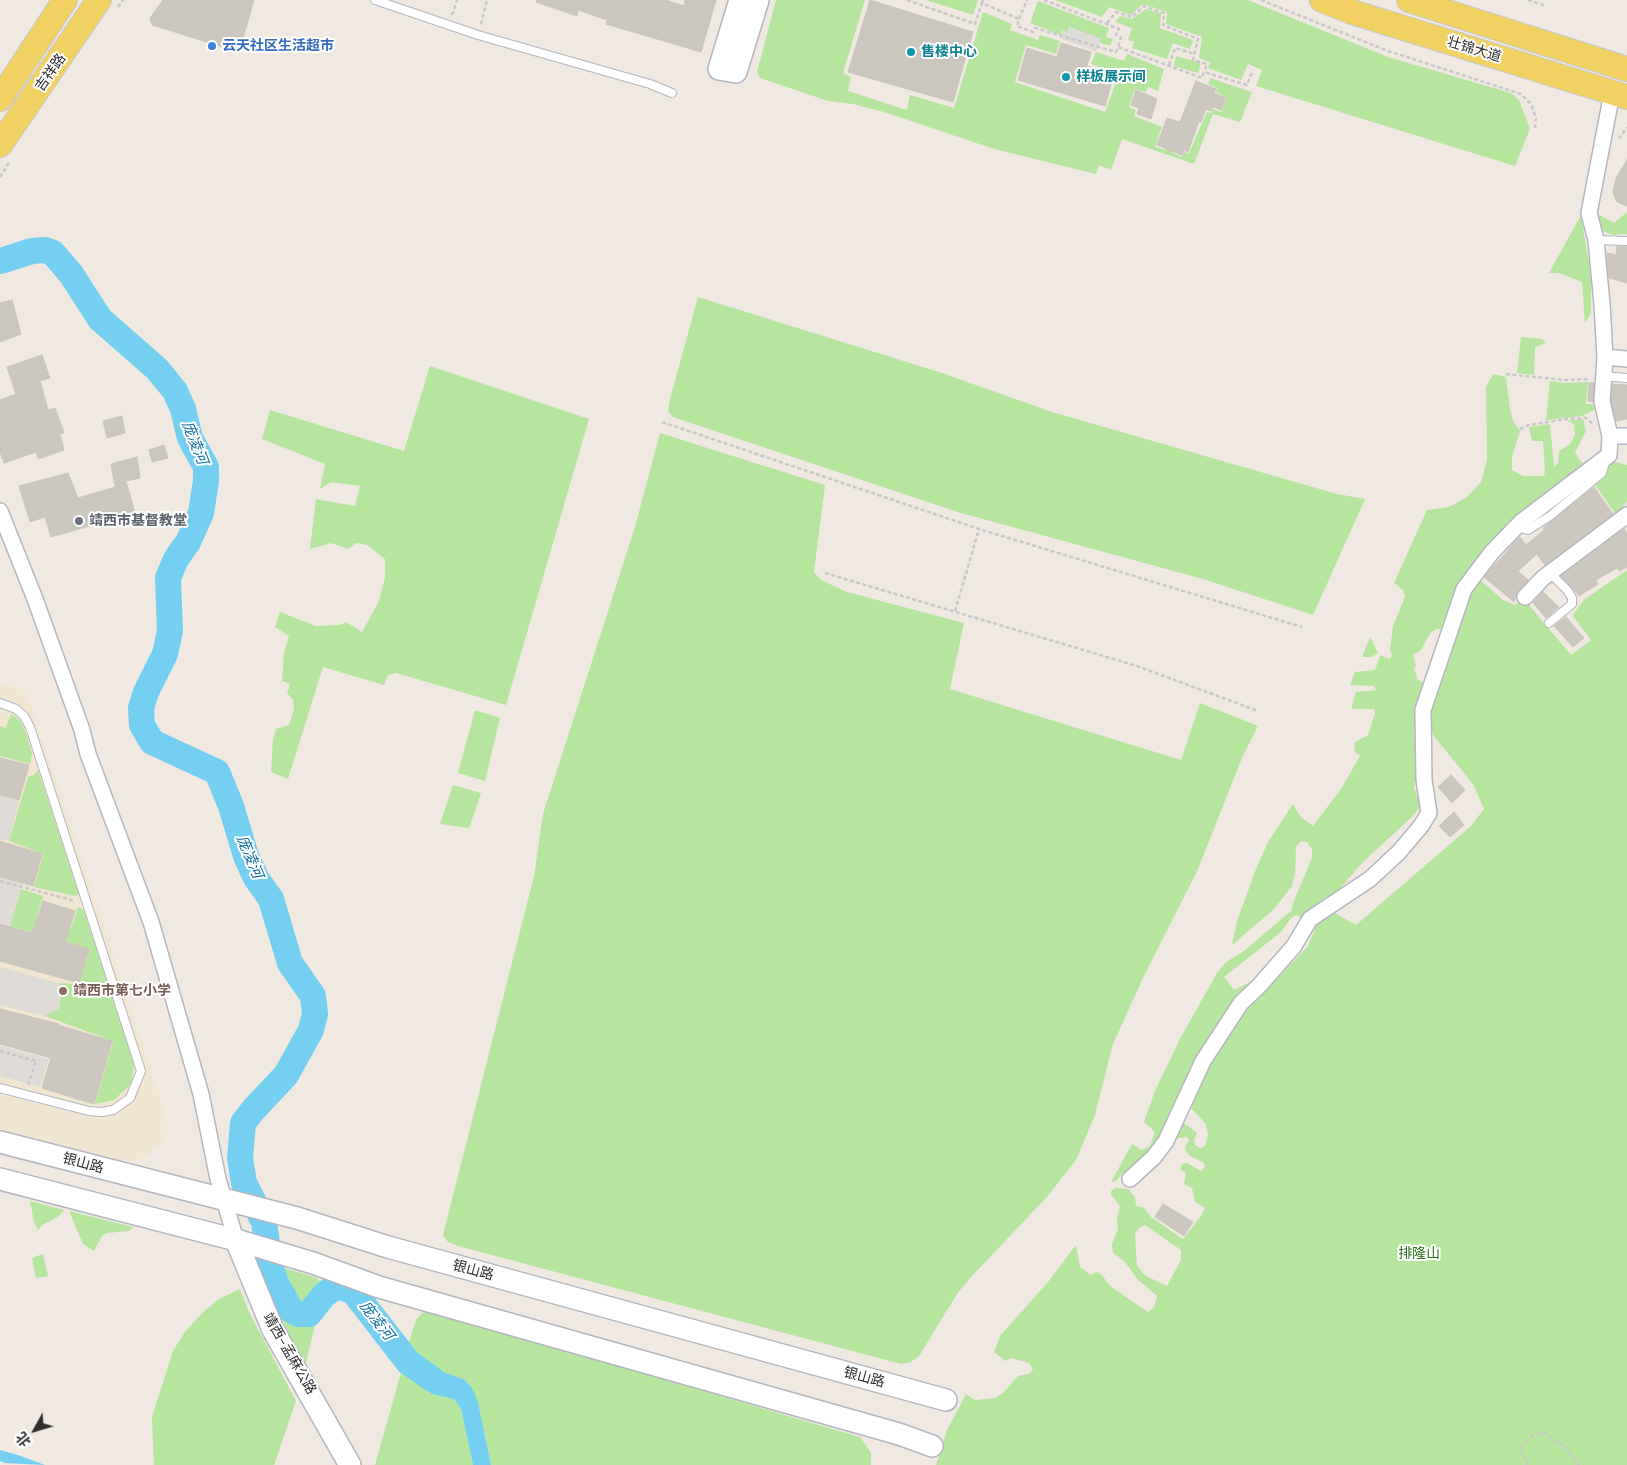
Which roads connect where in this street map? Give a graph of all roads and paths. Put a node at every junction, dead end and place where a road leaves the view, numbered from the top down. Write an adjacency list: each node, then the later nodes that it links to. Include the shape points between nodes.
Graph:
1 (65, 0): 29 (main road, 吉祥路)
2 (99, 0): 32 (main road, 吉祥路)
3 (376, 0): 19 (lane)
4 (457, 0): 19 (path)
5 (487, 0): 20 (path)
6 (740, 0): 7 (main road, via 719,69 736,72)
7 (758, 0)
8 (907, 0): 15 (path, via 975,24)
9 (1027, 0): 17 (path)
10 (1044, 0): 18 (path)
11 (1261, 0): 31 (path, via 1388,51 1521,94 1531,104 1536,118)
12 (1322, 0): 28 (main road, 壮锦大道)
13 (1409, 0): 24 (main road, 壮锦大道)
14 (1528, 0): 16 (path)
15 (983, 2): 17 (path)
16 (1546, 6)
17 (1019, 19): 21 (path, via 1017,26 1033,32 1035,28 1116,52)
18 (1107, 23): 21 (path, via 1119,28 1116,35 1121,38); 22 (path, via 1116,12 1132,17 1144,6 1164,13 1163,25 1198,39)
19 (448, 25): 20 (lane)
20 (478, 35): 27 (lane)
21 (1118, 47): 23 (path)
22 (1195, 54): 23 (path, via 1175,48); 26 (path, via 1193,60 1207,64)
23 (1169, 65): 26 (path, via 1202,78)
24 (1627, 69)
25 (1253, 70): 26 (path, via 1247,85)
26 (1204, 72)
27 (672, 93)
28 (1619, 95): 34 (street, via 1603,129 1599,167 1590,203 1589,213)
29 (0, 99)
30 (1627, 127): 33 (path)
31 (1535, 128)
32 (0, 145)
33 (1617, 148)
34 (1596, 240): 35 (lane); 36 (street)
35 (1627, 241)
36 (1604, 357): 37 (street); 39 (street)
37 (1627, 358)
38 (1506, 374): 39 (path, via 1582,381)
39 (1604, 376): 40 (lane); 43 (street, via 1602,401)
40 (1627, 378)
41 (662, 422): 47 (path)
42 (1520, 429): 43 (path, via 1586,418)
43 (1610, 431): 44 (street); 63 (street, via 1611,449 1606,460 1588,470 1517,527 1492,552 1464,589 1424,710 1424,780 1429,813 1421,826 1370,879 1310,919 1294,946 1240,1003 1203,1061 1166,1141)
44 (1627, 436)
45 (0, 511): 64 (street, via 150,922 201,1094)
46 (1627, 515): 49 (street)
47 (980, 529): 51 (path); 53 (path)
48 (825, 573): 51 (path)
49 (1550, 574): 50 (street); 52 (lane, via 1567,590 1572,604)
50 (1525, 597)
51 (955, 611): 55 (path, via 1137,666)
52 (1550, 623)
53 (1302, 627)
54 (0, 703): 57 (lane, via 16,709 30,727)
55 (1258, 711)
56 (0, 881): 57 (path, via 72,901)
57 (86, 901): 60 (lane, via 139,1062 139,1079 130,1098 113,1110 102,1112)
58 (0, 1051): 60 (path, via 36,1061)
59 (0, 1088): 60 (lane)
60 (25, 1094)
61 (0, 1142): 64 (main road, 银山路)
62 (0, 1179): 65 (main road)
63 (1130, 1179)
64 (223, 1201): 65 (street); 66 (main road, 银山路, via 298,1218 388,1247)
65 (245, 1242): 67 (main road, via 379,1287); 68 (main road, 靖西-孟麻公路, via 273,1330)
66 (946, 1400)
67 (932, 1446)
68 (350, 1465)
69 (1527, 1465): 70 (path, via 1522,1448 1532,1436 1545,1433 1564,1446)
70 (1579, 1465)

